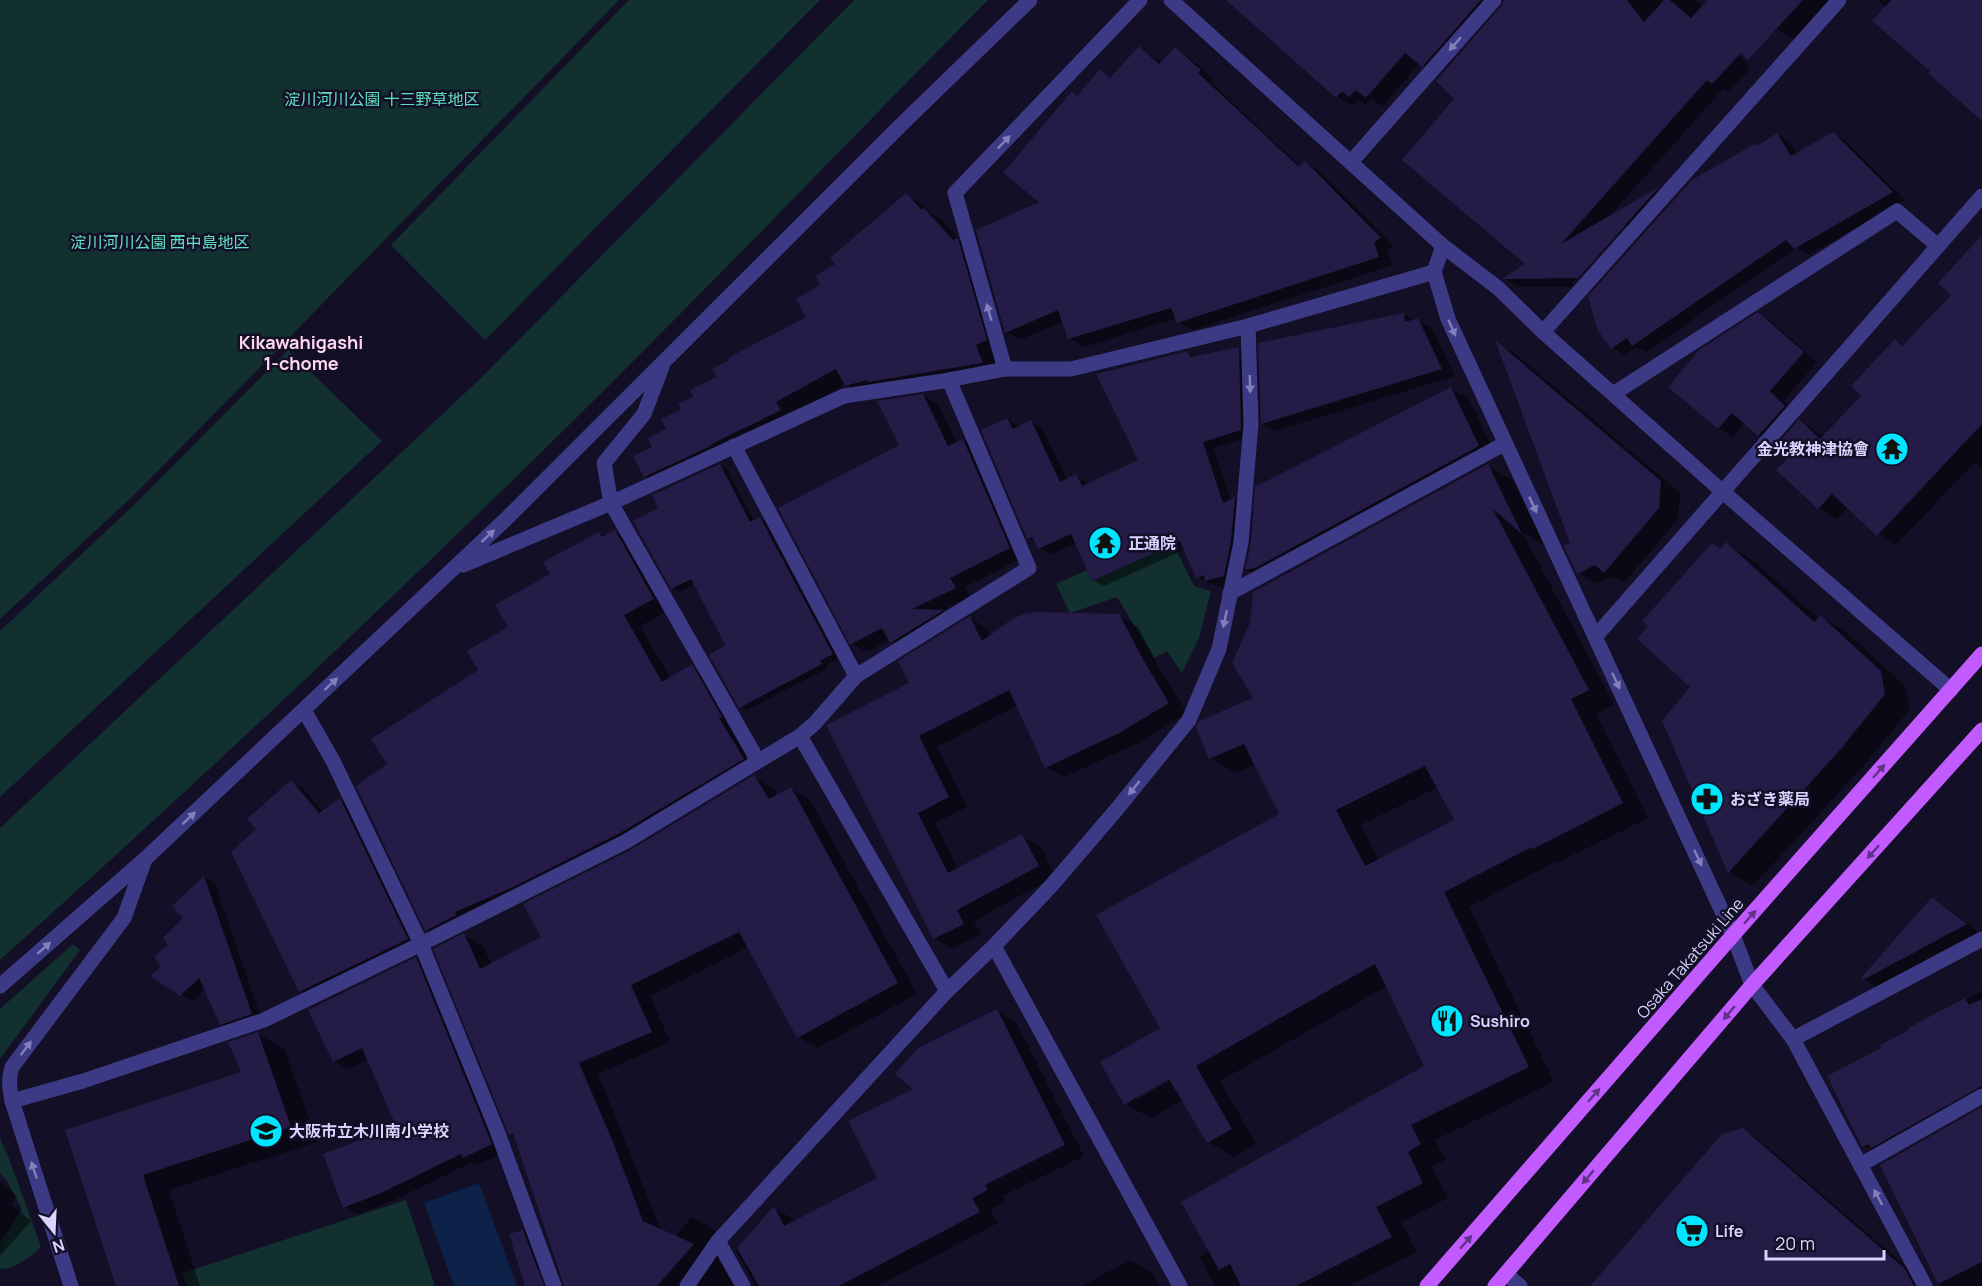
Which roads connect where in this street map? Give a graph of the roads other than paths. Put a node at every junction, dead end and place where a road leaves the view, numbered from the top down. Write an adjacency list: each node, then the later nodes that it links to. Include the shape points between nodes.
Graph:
1 (1030, 0): 13 (street)
2 (1140, 0): 14 (street, one-way to 2, via 955,193)
3 (1171, 0): 6 (street)
4 (1494, 0): 6 (street, one-way to 6)
5 (1839, 0): 12 (street)
6 (1351, 162): 8 (street)
7 (1982, 196): 9 (street)
8 (1443, 246): 10 (street); 12 (street, via 1498,288)
9 (1938, 246): 16 (street, via 1897,211); 19 (street)
10 (1434, 272): 11 (street); 17 (street, one-way to 17, via 1448,319)
11 (1248, 326): 14 (street, via 1071,369); 22 (street, one-way to 22, via 1251,424 1241,542)
12 (1543, 332): 16 (street)
13 (664, 361): 20 (street, via 644,414 604,463); 21 (street, one-way to 13)
14 (1005, 369): 15 (street)
15 (949, 380): 18 (street, via 844,396); 25 (street, via 1029,568)
16 (1613, 394): 19 (street)
17 (1504, 444): 22 (street); 23 (street, one-way to 23)
18 (734, 446): 20 (street); 25 (street)
19 (1723, 492): 23 (street); 26 (street)
20 (611, 503): 21 (street); 30 (street)
21 (453, 569): 27 (street, one-way to 21)
22 (1230, 592): 35 (street, one-way to 35, via 1219,650 1188,720 1051,886)
23 (1596, 636): 32 (street, one-way to 32)
24 (1982, 654): 26 (main road, Osaka Takatsuki Line)
25 (856, 676): 29 (street)
26 (1951, 690): 32 (main road, Osaka Takatsuki Line, one-way to 26)
27 (304, 710): 31 (street, one-way to 27); 34 (street, via 333,761)
28 (1982, 730): 36 (main road, one-way to 36)
29 (801, 736): 30 (street); 38 (street)
30 (757, 762): 34 (street, via 625,842)
31 (145, 859): 37 (street, one-way to 31); 41 (street, one-way to 31, via 12,1067 124,918)
32 (1733, 935): 36 (street); 50 (main road, Osaka Takatsuki Line, one-way to 32)
33 (1982, 939): 39 (street)
34 (421, 944): 41 (street, via 264,1020); 46 (street, via 496,1128)
35 (994, 946): 38 (street); 49 (street)
36 (1752, 985): 39 (street); 44 (main road, one-way to 44)
37 (0, 986)
38 (947, 991): 43 (street)
39 (1793, 1039): 42 (street)
40 (1982, 1096): 42 (street)
41 (12, 1101): 45 (street, one-way to 41)
42 (1860, 1165): 53 (street, one-way to 42)
43 (718, 1241): 47 (street); 48 (street)
44 (1506, 1274): 51 (main road); 52 (street)
45 (71, 1286)
46 (554, 1286)
47 (687, 1286)
48 (743, 1286)
49 (1180, 1286)
50 (1427, 1286)
51 (1495, 1286)
52 (1520, 1286)
53 (1925, 1286)

